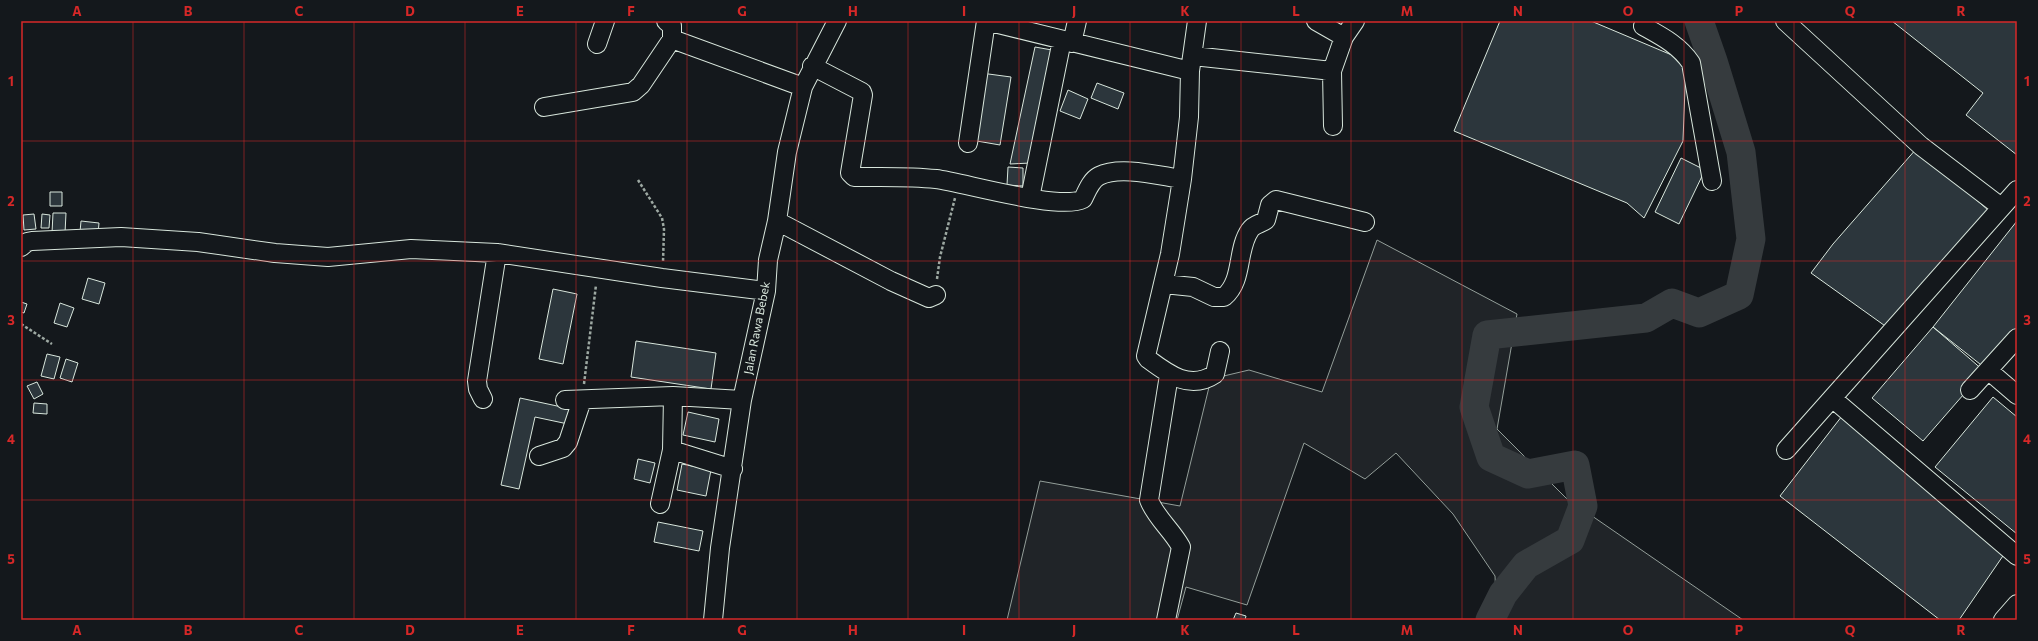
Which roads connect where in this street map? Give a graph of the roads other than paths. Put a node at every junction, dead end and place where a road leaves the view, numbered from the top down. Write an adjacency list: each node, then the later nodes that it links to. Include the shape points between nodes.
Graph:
1 (605, 21): 14 (street)
2 (666, 21): 12 (street, via 672,26)
3 (837, 21): 16 (street, Jalan Rawa Bebek)
4 (986, 21): 13 (street); 21 (street)
5 (1077, 21): 13 (street)
6 (1198, 21): 15 (street)
7 (1316, 21): 11 (street)
8 (1355, 21): 11 (street)
9 (1785, 21): 26 (street, via 1921,146)
10 (1639, 22): 23 (street, via 1679,49 1691,63)
11 (1344, 37): 17 (street)
12 (672, 39): 18 (street); 19 (street, via 641,85 633,92)
13 (1067, 42): 15 (street); 25 (street)
14 (596, 44)
15 (1192, 64): 17 (street); 22 (street)
16 (812, 66): 18 (street, Jalan Rawa Bebek); 25 (street, via 862,92 851,175 919,177)
17 (1332, 70): 20 (street)
18 (802, 87): 27 (street, Jalan Rawa Bebek, via 787,152)
19 (544, 107)
20 (1333, 126)
21 (968, 143)
22 (1182, 180): 25 (street, via 1134,172 1114,173 1099,176 1079,201); 31 (street)
23 (1712, 181)
24 (2017, 190): 26 (street)
25 (1030, 198)
26 (2001, 207): 41 (street)
27 (777, 221): 32 (street, Jalan Rawa Bebek, via 768,260); 33 (street, via 891,281 929,298)
28 (1365, 222): 31 (street, via 1276,200 1270,205 1266,220 1250,230 1239,270 1224,297 1214,297 1193,287)
29 (21, 246): 30 (street, via 27,242 121,237 198,242 328,257 411,249)
30 (497, 253): 32 (street); 42 (street, via 477,381)
31 (1164, 284): 37 (street, via 1146,356)
32 (766, 291): 43 (street, Jalan Rawa Bebek)
33 (936, 295)
34 (2017, 338): 36 (street)
35 (1220, 351): 37 (street, via 1215,374 1207,379 1193,383)
36 (1989, 372): 38 (street); 39 (street)
37 (1169, 376): 52 (street, via 1149,500 1153,510 1181,548)
38 (1970, 390)
39 (2017, 395)
40 (673, 396): 43 (street); 44 (street); 46 (street, via 573,400 568,442 563,448)
41 (1832, 398): 45 (street); 49 (street)
42 (483, 399)
43 (742, 400): 47 (street, Jalan Rawa Bebek)
44 (672, 450): 47 (street); 48 (street)
45 (1786, 450)
46 (539, 456)
47 (733, 469): 51 (street, Jalan Rawa Bebek, via 720,548)
48 (660, 504)
49 (2017, 556)
50 (2017, 604): 53 (street)
51 (713, 620)
52 (1166, 620)
53 (2003, 620)

